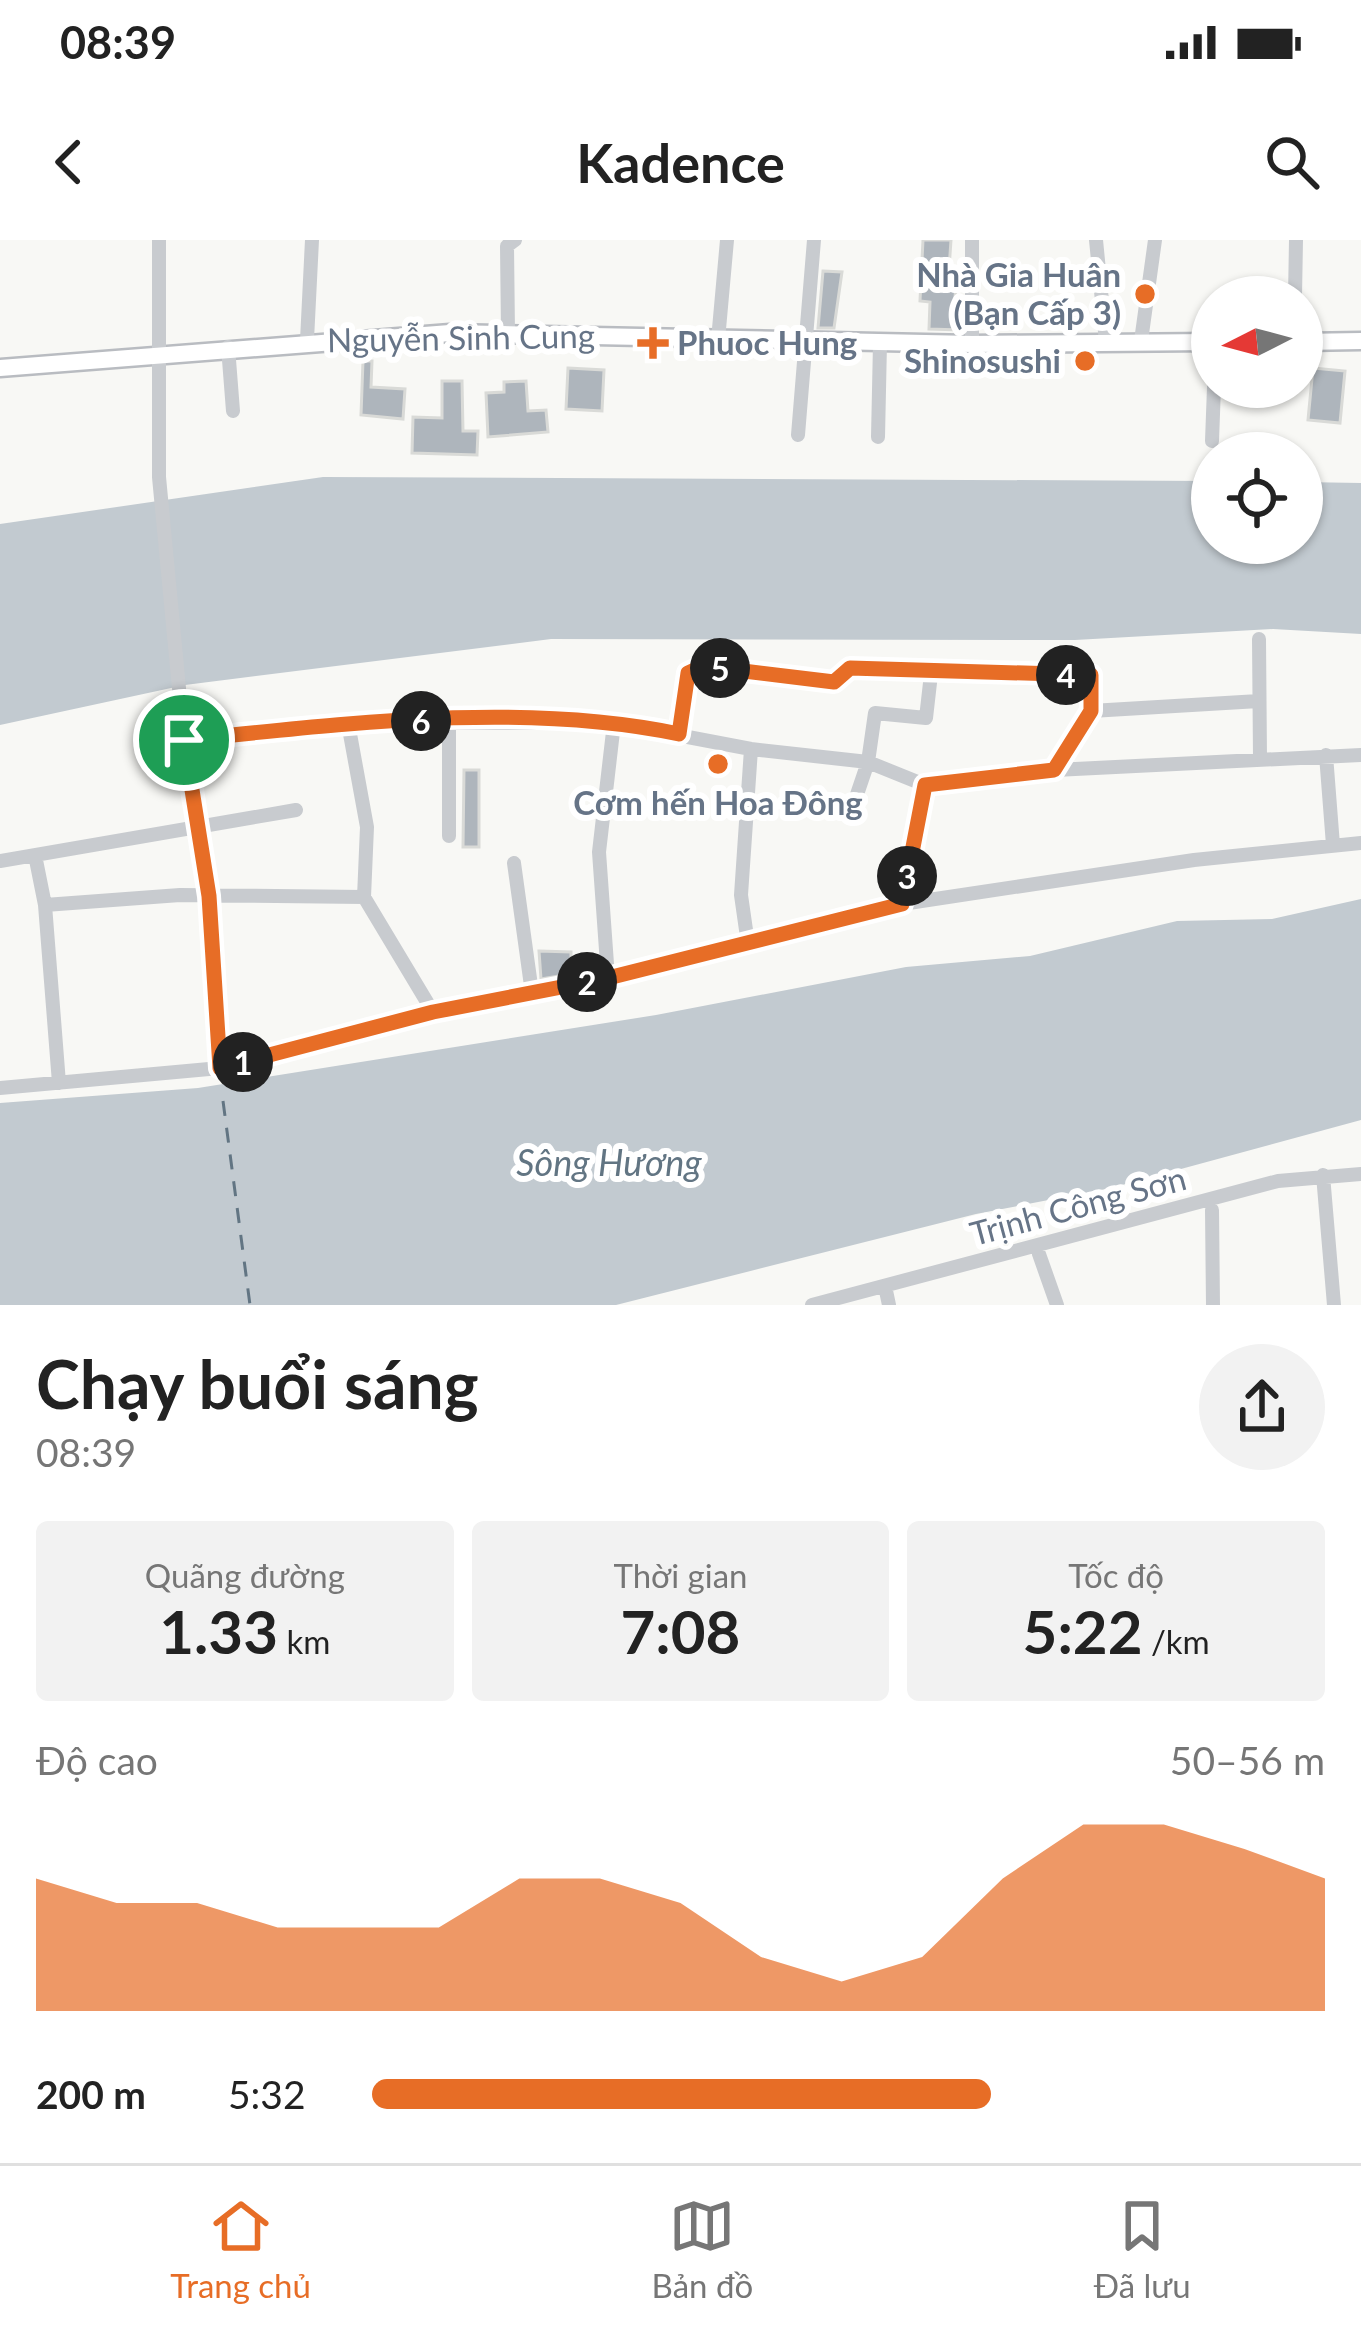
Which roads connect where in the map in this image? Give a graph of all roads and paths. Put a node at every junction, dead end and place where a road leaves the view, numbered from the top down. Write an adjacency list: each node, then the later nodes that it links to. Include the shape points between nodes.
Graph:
1 (160, 240): 23 (street)
2 (312, 240): 12 (street)
3 (515, 240): 11 (street, via 507,246)
4 (727, 240): 13 (street)
5 (814, 240): 14 (street)
6 (972, 240): 21 (street)
7 (1096, 240): 17 (street)
8 (1155, 240): 15 (street)
9 (1296, 240): 10 (street)
10 (1295, 276)
11 (508, 333): 12 (main road, Nguyễn Sinh Cung); 13 (main road, Nguyễn Sinh Cung)
12 (308, 340): 22 (main road, Nguyễn Sinh Cung)
13 (718, 340): 14 (main road, Nguyễn Sinh Cung)
14 (805, 341): 20 (main road, Nguyễn Sinh Cung); 26 (street)
15 (1141, 341): 17 (main road, Nguyễn Sinh Cung); 18 (main road, Nguyễn Sinh Cung)
16 (1361, 341): 19 (main road)
17 (1106, 342): 21 (main road, Nguyễn Sinh Cung)
18 (1191, 342)
19 (1323, 342)
20 (880, 343): 21 (main road, Nguyễn Sinh Cung); 27 (street)
21 (972, 344)
22 (227, 347): 23 (main road, Nguyễn Sinh Cung); 25 (street)
23 (158, 354): 24 (main road, Nguyễn Sinh Cung); 36 (street, via 159,478)
24 (0, 368)
25 (233, 412)
26 (798, 435)
27 (878, 437)
28 (1259, 640): 30 (street)
29 (931, 674): 31 (street, via 1091,675); 35 (street, via 850,668 834,682 703,666 688,673); 41 (street, via 926,718 875,713)
30 (1259, 700): 31 (street); 40 (street)
31 (1091, 711): 42 (street)
32 (449, 720): 33 (street); 34 (street); 47 (street)
33 (348, 723): 36 (street); 54 (street, via 368,827)
34 (614, 723): 35 (street); 58 (street, via 599,852)
35 (679, 734): 37 (street)
36 (184, 740): 46 (street)
37 (751, 749): 41 (street); 57 (street, via 740,895)
38 (1361, 754): 39 (street)
39 (1326, 755): 40 (street); 49 (street)
40 (1260, 758): 42 (street)
41 (868, 762): 43 (street); 45 (street)
42 (1054, 770): 43 (street)
43 (925, 785): 55 (street)
44 (296, 810): 46 (street)
45 (850, 815)
46 (195, 825): 50 (street); 53 (street)
47 (448, 836)
48 (1361, 843): 49 (street)
49 (1333, 845): 55 (street)
50 (35, 855): 51 (street); 56 (street)
51 (0, 861)
52 (514, 863): 59 (street)
53 (209, 896): 54 (street); 56 (street); 61 (street)
54 (364, 897): 60 (street)
55 (902, 904): 57 (street)
56 (45, 905): 62 (street)
57 (748, 944): 58 (street)
58 (608, 978): 59 (street)
59 (532, 993): 60 (street)
60 (433, 1012): 61 (street)
61 (220, 1068): 62 (street)
62 (59, 1083): 63 (street)
63 (0, 1088)
64 (1361, 1174): 65 (street, Trịnh Công Sơn)
65 (1323, 1175): 68 (street, Trịnh Công Sơn); 73 (street)
66 (1212, 1210): 72 (street)
67 (1039, 1254): 71 (street)
68 (885, 1286): 69 (street, Trịnh Công Sơn); 70 (street)
69 (812, 1305)
70 (889, 1305)
71 (1057, 1305)
72 (1213, 1305)
73 (1334, 1305)

